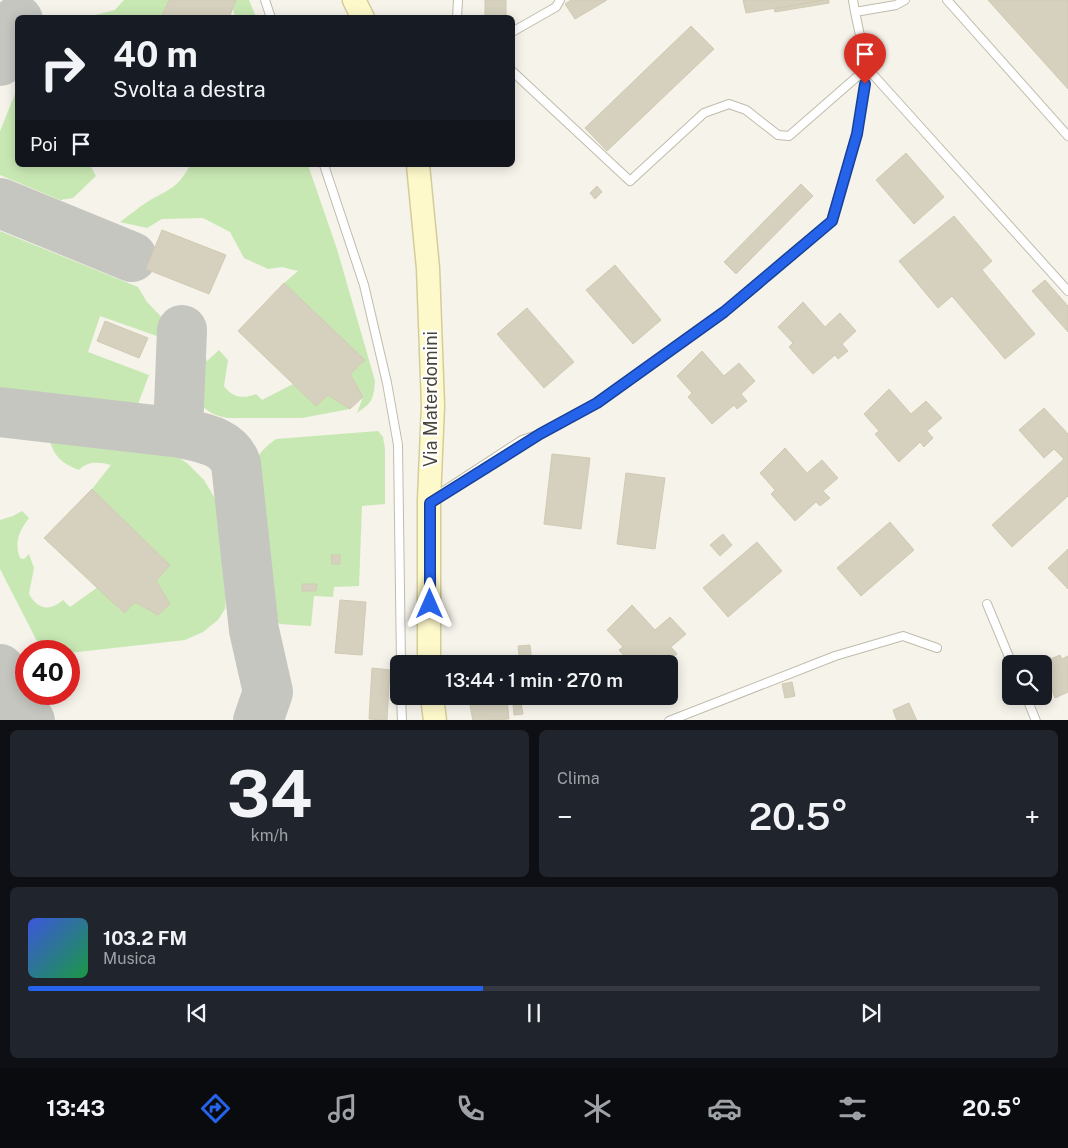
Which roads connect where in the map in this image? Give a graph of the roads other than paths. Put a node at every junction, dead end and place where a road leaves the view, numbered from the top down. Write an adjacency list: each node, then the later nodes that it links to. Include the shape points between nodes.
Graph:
1 (265, 0): 9 (lane)
2 (354, 0): 10 (street)
3 (458, 0): 11 (lane)
4 (560, 0): 12 (lane, via 556,7)
5 (853, 0): 8 (lane)
6 (905, 0): 8 (lane, via 896,6)
7 (947, 0): 15 (lane)
8 (856, 12): 13 (lane)
9 (270, 15)
10 (362, 15)
11 (458, 15)
12 (515, 30)
13 (867, 68): 14 (lane, via 789,136 778,135 746,110 729,104 704,112 630,181); 18 (lane); 19 (lane, via 857,134 832,221 724,312 597,403)
14 (515, 74)
15 (1068, 136)
16 (325, 167): 22 (lane, via 364,285 398,445)
17 (418, 167): 19 (street, Via Materdomini, via 428,268 433,406)
18 (1068, 291)
19 (430, 502): 23 (street, Via Materdomini)
20 (987, 604): 24 (lane)
21 (937, 648): 30 (lane, via 902,636 835,656)
22 (401, 655)
23 (429, 655)
24 (1008, 655)
25 (401, 705): 28 (lane)
26 (433, 705): 29 (street)
27 (1030, 705): 31 (lane)
28 (402, 720)
29 (435, 720)
30 (669, 720)
31 (1036, 720)

